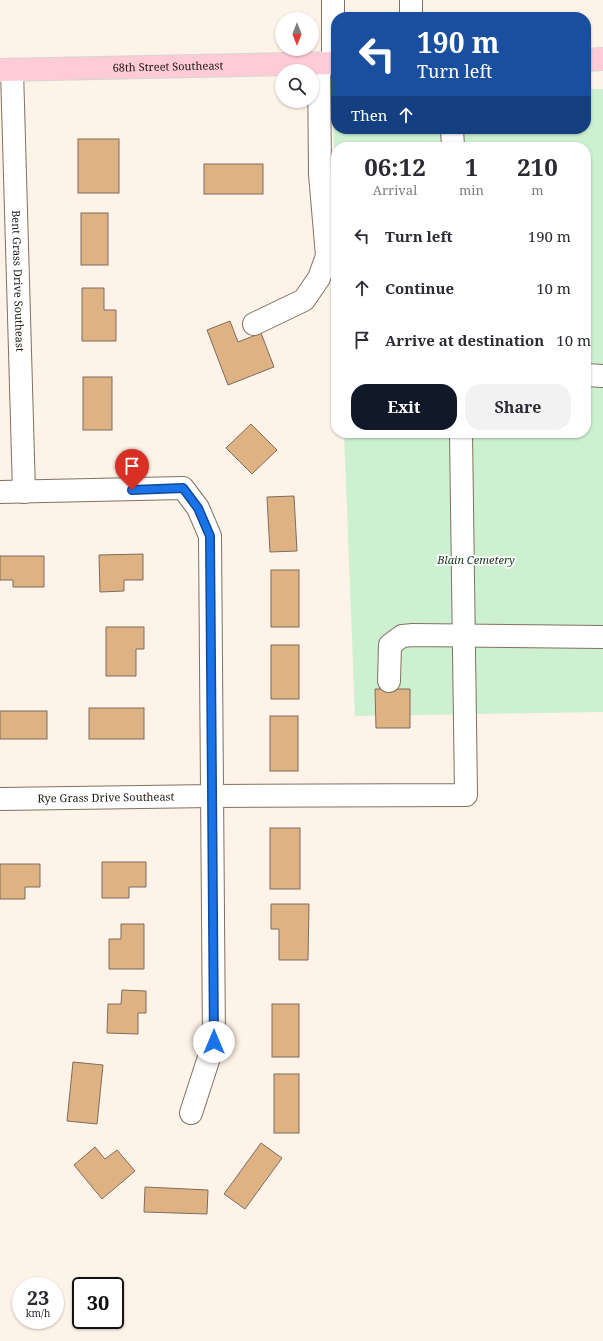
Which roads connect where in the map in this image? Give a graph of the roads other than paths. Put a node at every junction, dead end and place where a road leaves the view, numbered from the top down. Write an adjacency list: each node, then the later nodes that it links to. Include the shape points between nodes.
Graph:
1 (333, 0): 3 (street)
2 (410, 0): 4 (street)
3 (332, 12)
4 (411, 12)
5 (331, 32): 8 (street)
6 (603, 59): 7 (main road)
7 (591, 60)
8 (329, 63): 9 (main road, 68th Street Southeast); 10 (street, via 320,174 327,256 319,278 304,300)
9 (6, 70): 15 (street, Bent Grass Drive Southeast)
10 (254, 324)
11 (591, 376): 12 (street)
12 (603, 376)
13 (461, 438): 16 (street)
14 (0, 492): 15 (street)
15 (24, 492): 19 (street, via 183,488 198,508 210,536)
16 (465, 634): 17 (street); 18 (street, via 402,636 390,645); 19 (street, Rye Grass Drive Southeast, via 466,795)
17 (603, 637)
18 (389, 681)
19 (212, 796): 20 (street, Rye Grass Drive Southeast); 21 (street, via 214,1042)
20 (0, 799)
21 (191, 1113)

